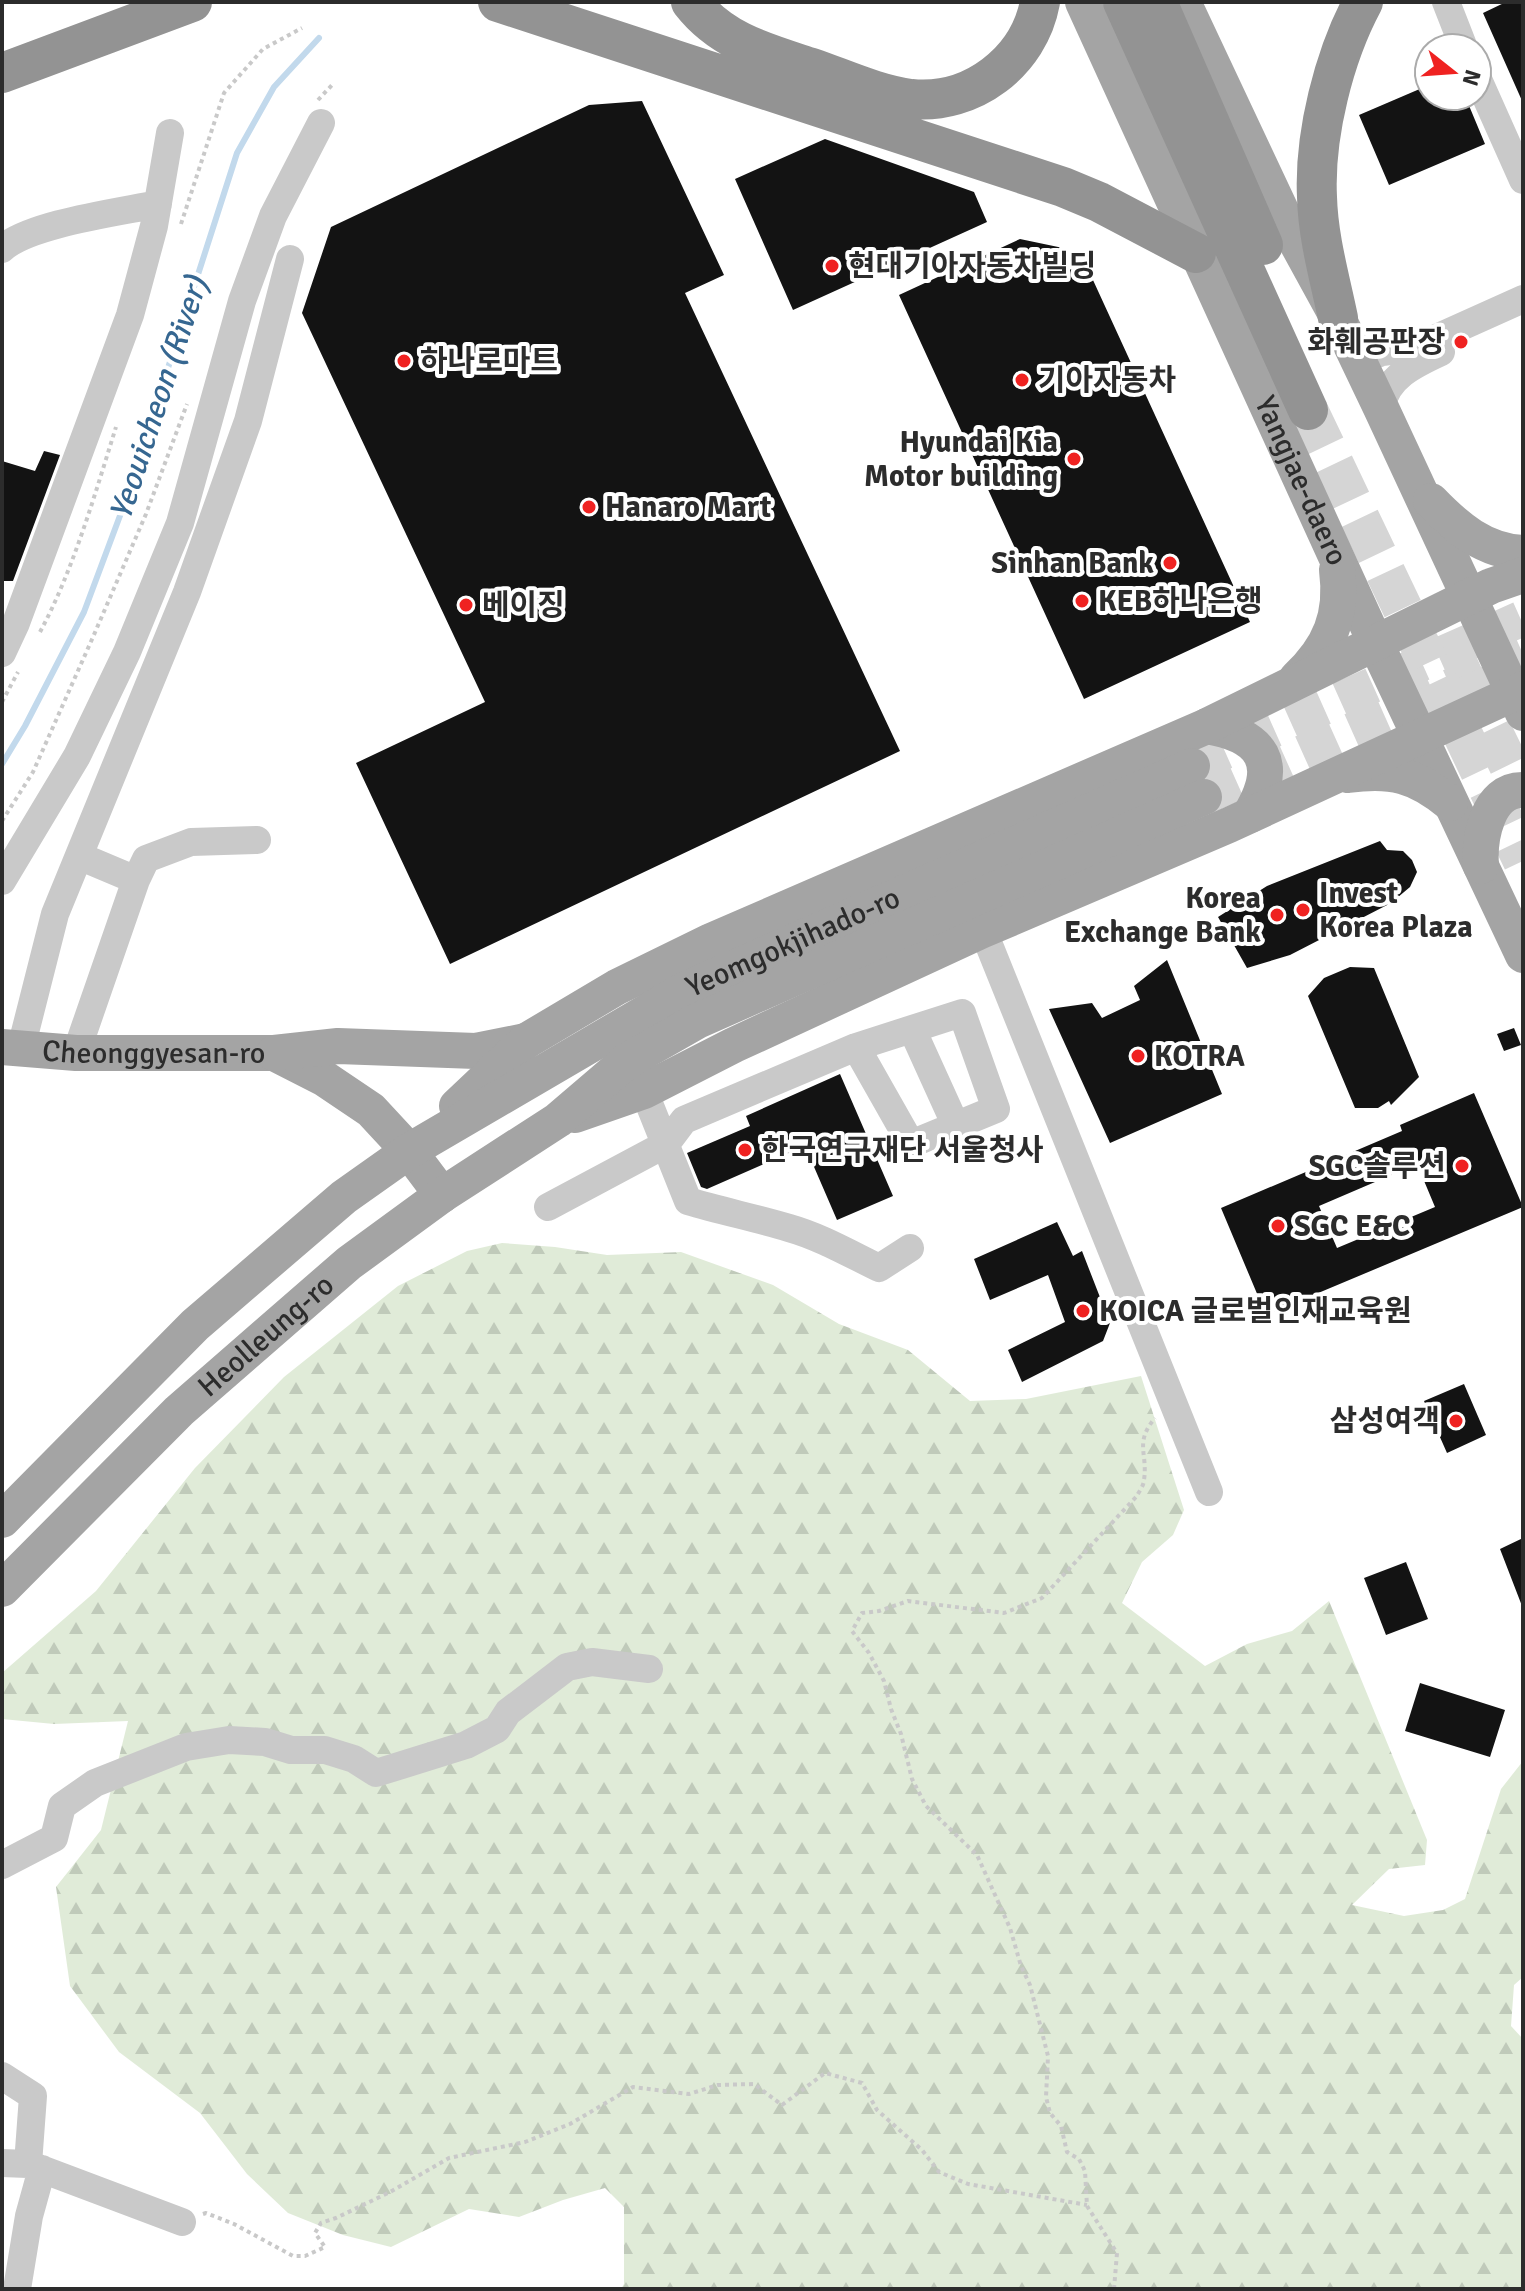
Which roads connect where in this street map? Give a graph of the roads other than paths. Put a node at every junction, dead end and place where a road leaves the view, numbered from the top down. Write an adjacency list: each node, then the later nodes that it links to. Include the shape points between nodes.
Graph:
1 (192, 2): 12 (highway)
2 (498, 2): 19 (highway, via 1063,187)
3 (691, 2): 4 (highway, via 713,26 742,44 919,99 965,91 999,73 1025,41)
4 (1040, 2)
5 (1083, 2): 19 (main road, Yangjae-daero)
6 (1123, 2): 7 (highway, Yangjae-daero, via 1320,407)
7 (1157, 2)
8 (1183, 2): 22 (main road, via 1293,236)
9 (1363, 2): 22 (highway, via 1330,91 1318,164 1316,197)
10 (1446, 2): 11 (street)
11 (1458, 32)
12 (2, 73)
13 (1493, 112): 16 (street)
14 (318, 113): 46 (street, via 242,301 180,523 127,652 77,756)
15 (170, 133): 17 (street)
16 (1523, 180)
17 (158, 204): 18 (street, via 50,226); 31 (street, via 130,315)
18 (2, 249)
19 (1196, 253): 27 (main road, Yangjae-daero)
20 (290, 259): 43 (street, via 248,421 187,592)
21 (1523, 299): 24 (street, via 1414,348)
22 (1338, 318): 24 (main road)
23 (1523, 318): 25 (street, via 1408,368 1391,384)
24 (1355, 357): 25 (main road)
25 (1381, 408): 26 (main road)
26 (1399, 449): 28 (main road, via 1414,483 1453,522 1486,545); 30 (main road)
27 (1335, 552): 32 (main road, Yangjae-daero); 34 (main road, via 1339,603 1333,626 1313,661)
28 (1523, 553)
29 (1523, 575): 30 (main road)
30 (1469, 597): 32 (main road); 35 (main road)
31 (13, 599): 33 (street)
32 (1376, 644): 34 (main road); 37 (main road, Yangjae-daero)
33 (2, 653)
34 (1284, 690): 36 (main road)
35 (1520, 698): 37 (main road)
36 (1207, 726): 41 (main road, via 1245,738 1262,757 1263,785); 50 (main road, via 711,941 617,987)
37 (1419, 737): 38 (main road); 40 (main road, Yangjae-daero)
38 (1323, 781): 40 (main road, via 1393,773 1428,786); 41 (main road)
39 (1523, 790): 44 (main road, via 1509,792 1494,805 1483,832)
40 (1450, 803): 44 (main road, Yangjae-daero)
41 (1250, 815): 47 (main road)
42 (257, 840): 45 (street, via 191,842 146,859)
43 (79, 856): 45 (street); 52 (street)
44 (1481, 866): 48 (main road, Yangjae-daero)
45 (136, 880): 53 (street)
46 (2, 881)
47 (983, 930): 55 (main road); 63 (street)
48 (1523, 955)
49 (912, 1029): 51 (street); 57 (street); 57 (street, via 962,1013 996,1109)
50 (526, 1041): 54 (main road, via 476,1051 338,1046); 59 (main road)
51 (856, 1047): 57 (street, via 911,1144); 58 (street, via 684,1120)
52 (12, 1048): 53 (main road, Cheonggyesan-ro)
53 (76, 1053): 54 (main road, Cheonggyesan-ro)
54 (274, 1053): 59 (main road, Cheonggyesan-ro, via 371,1110)
55 (644, 1091): 56 (main road); 58 (street)
56 (558, 1120): 59 (main road, Yeomgokjihado-ro, via 627,1061 697,1021 1198,782 686,989); 60 (main road, Heolleung-ro)
57 (956, 1126)
58 (666, 1144): 61 (street); 62 (street, via 688,1201 791,1228 879,1268)
59 (409, 1151): 60 (main road, Cheonggyesan-ro); 64 (main road, Heolleung-ro, via 344,1197 195,1325)
60 (442, 1195): 65 (main road, Heolleung-ro, via 349,1263 203,1390)
61 (548, 1207)
62 (910, 1248)
63 (1209, 1492)
64 (2, 1520)
65 (2, 1589)
66 (649, 1669): 67 (street, via 592,1662 567,1667 508,1712 497,1729 466,1745 376,1773 325,1750 229,1740 186,1747 95,1783 62,1806 54,1838)
67 (2, 1865)
68 (2, 2076): 69 (street, via 33,2096)
69 (24, 2165): 70 (street); 71 (street, via 29,2216)
70 (182, 2222)
71 (17, 2289)

